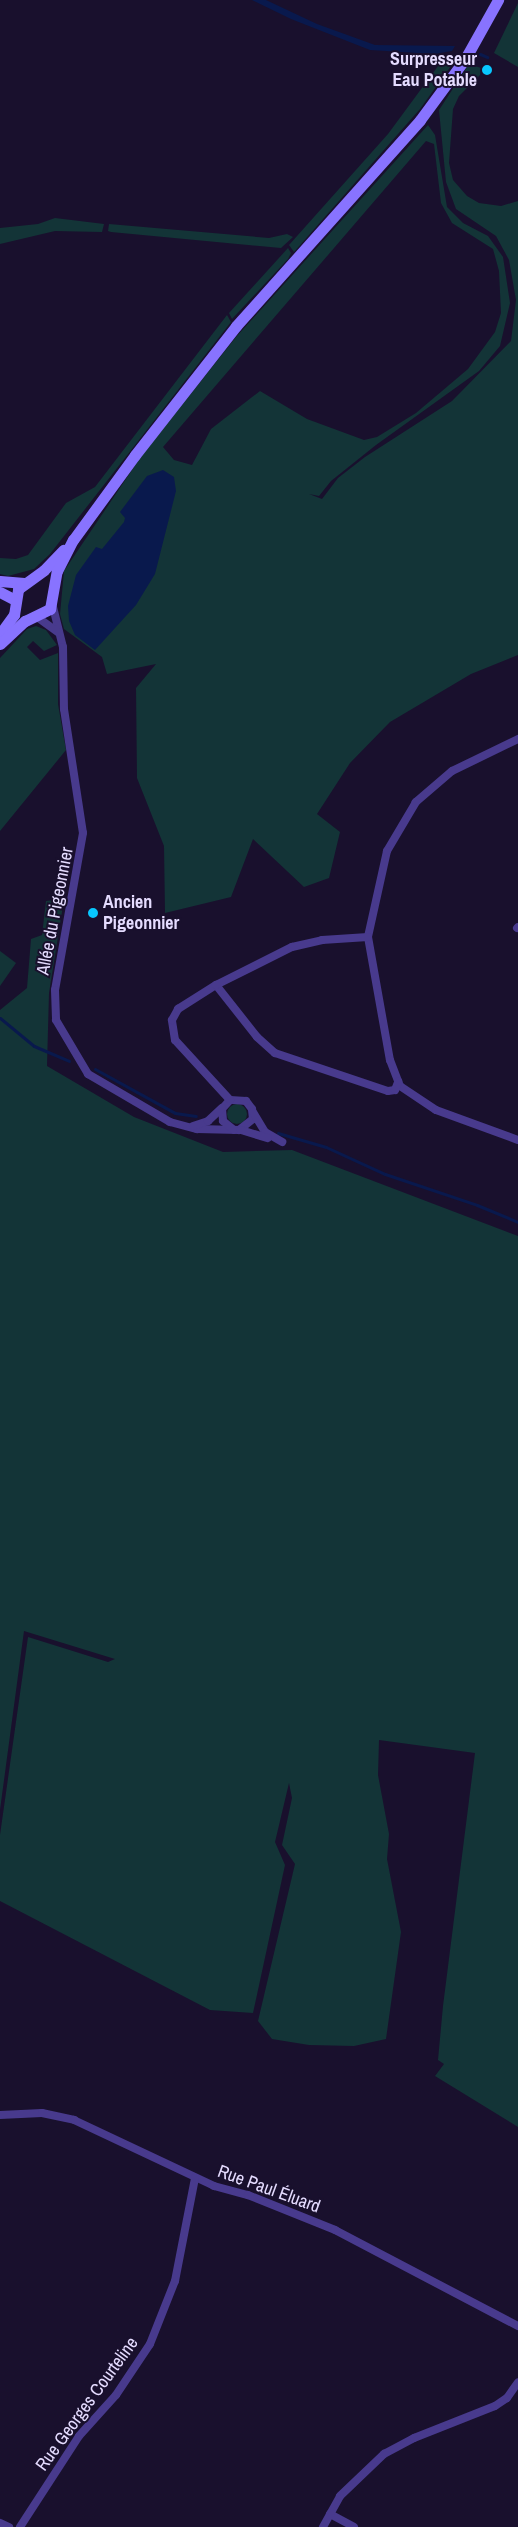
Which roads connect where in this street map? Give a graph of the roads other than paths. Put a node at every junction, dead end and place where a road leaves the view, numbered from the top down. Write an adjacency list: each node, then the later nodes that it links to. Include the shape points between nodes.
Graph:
1 (498, 0): 2 (street, via 465,59 420,120 236,326)
2 (73, 540): 4 (street); 6 (street, via 57,571)
3 (0, 581): 4 (street)
4 (26, 582): 6 (street, via 44,583); 7 (street)
5 (0, 592): 7 (street)
6 (53, 601): 8 (street, via 47,612); 9 (street, Allée du Pigeonnier)
7 (16, 602): 8 (street, via 22,613); 10 (street, via 14,615)
8 (35, 617): 9 (street); 11 (street)
9 (59, 633): 19 (street, Allée du Pigeonnier, via 63,647 64,709 83,833 55,990 56,1020 88,1074 160,1117)
10 (0, 634)
11 (0, 644)
12 (518, 738): 13 (street, via 444,776 416,802 387,851)
13 (368, 937): 14 (street, via 322,940 292,947); 15 (street, via 390,1060)
14 (216, 985): 15 (street, via 257,1037 275,1053 388,1091 395,1090); 16 (street, via 178,1009 172,1020 172,1034)
15 (398, 1082): 21 (street, via 436,1110)
16 (230, 1100): 17 (street); 18 (street, via 243,1100)
17 (224, 1106): 19 (street, via 208,1121); 20 (street, via 223,1121)
18 (252, 1109): 20 (street, via 251,1122); 20 (street, Allée du Pigeonnier, via 262,1128 282,1142)
19 (187, 1127): 20 (street, Allée du Pigeonnier)
20 (237, 1130)
21 (518, 1140)
22 (0, 2115): 23 (street, Rue Paul Éluard, via 42,2113 74,2120)
23 (195, 2178): 24 (street, Rue Paul Éluard, via 335,2230); 29 (street, Rue Georges Courteline, via 176,2281 150,2344 116,2395 79,2436)
24 (518, 2326)
25 (518, 2382): 26 (street, via 507,2398 495,2406 414,2438 384,2454 352,2482)
26 (330, 2514): 30 (street); 31 (street)
27 (0, 2523): 28 (street)
28 (9, 2527)
29 (20, 2527)
30 (323, 2527)
31 (354, 2527)

